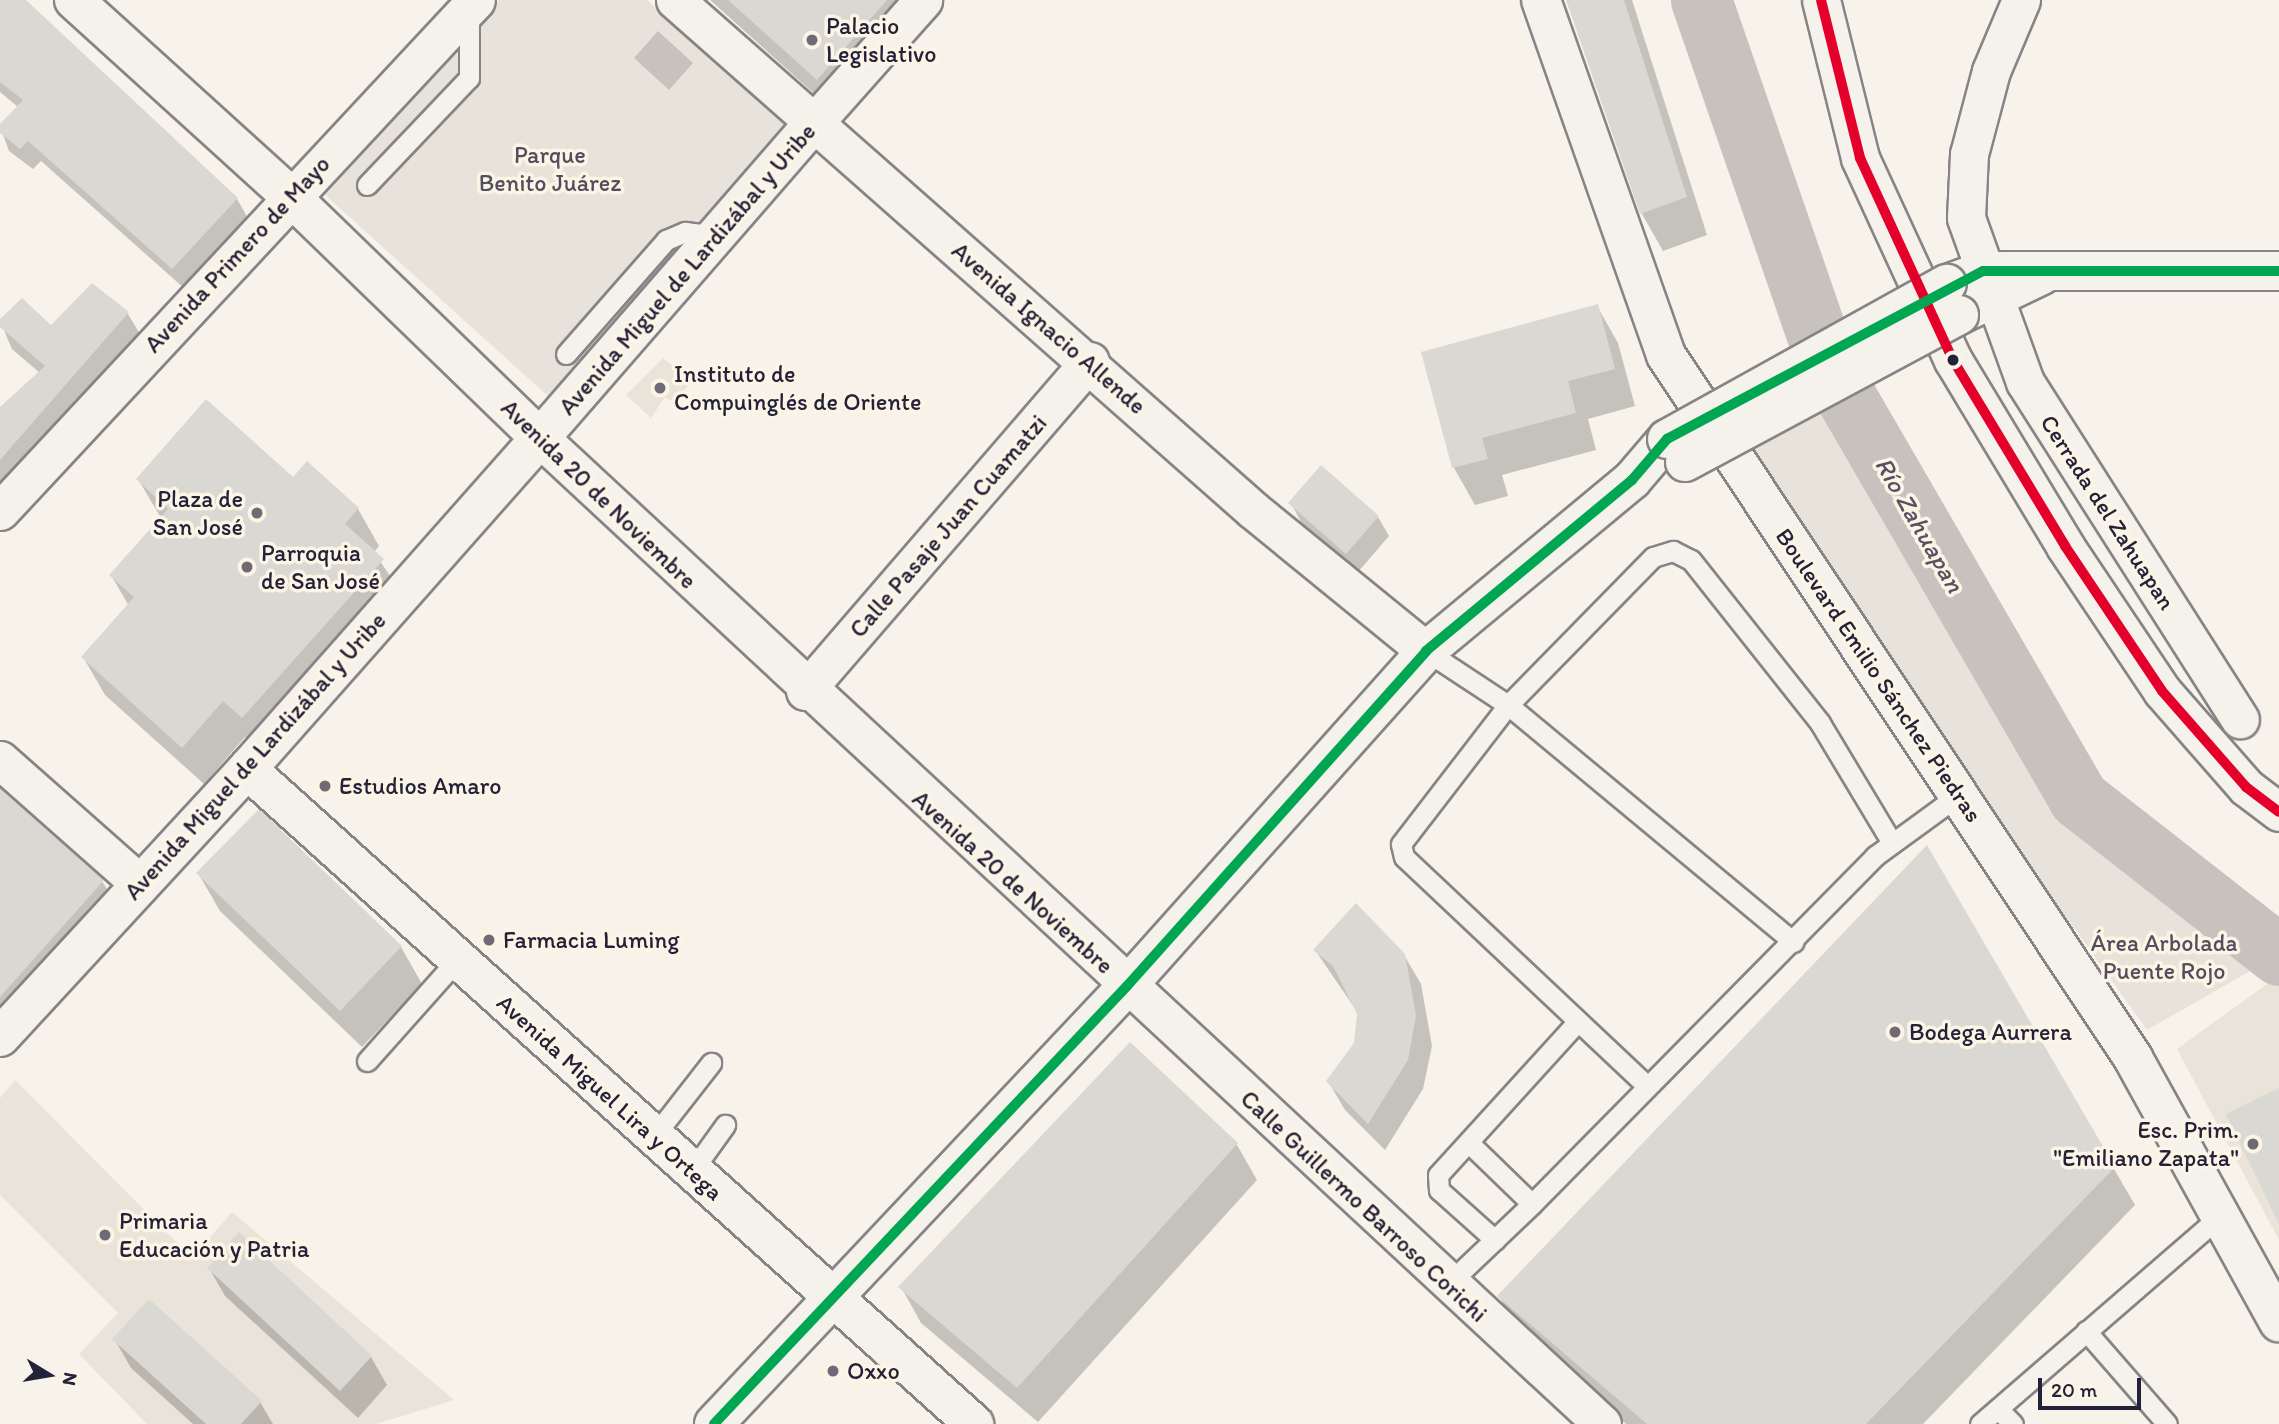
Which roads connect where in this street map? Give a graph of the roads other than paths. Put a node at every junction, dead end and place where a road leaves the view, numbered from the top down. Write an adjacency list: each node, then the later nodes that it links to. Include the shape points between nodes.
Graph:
1 (74, 0): 10 (main road, Avenida 20 de Noviembre)
2 (675, 0): 8 (street, Avenida Ignacio Allende)
3 (923, 0): 8 (street, Avenida Miguel de Lardizábal y Uribe)
4 (1541, 0): 24 (main road, Boulevard Emilio Sánchez Piedras, via 1666,355)
5 (1821, 0): 25 (street, via 1860,158 1953,360 2064,546 2162,691 2246,786)
6 (2021, 0): 13 (street, Cerrada del Zahuapan, via 1991,71 1969,153 1966,218)
7 (472, 4): 9 (lane, via 469,78); 10 (street, Avenida Primero de Mayo)
8 (813, 124): 11 (main road, Avenida Miguel de Lardizábal y Uribe); 15 (street, Avenida Ignacio Allende)
9 (367, 185)
10 (290, 196): 16 (main road, Avenida 20 de Noviembre); 17 (street, Avenida Primero de Mayo)
11 (718, 236): 14 (lane, via 685,232 666,240); 16 (main road, Avenida Miguel de Lardizábal y Uribe)
12 (2279, 271): 13 (main road, via 2049,271)
13 (1988, 284): 18 (main road, bridge, via 1676,450 1632,480); 21 (street, Cerrada del Zahuapan, via 2025,382)
14 (566, 354)
15 (1090, 361): 18 (street, Avenida Ignacio Allende, via 1253,510); 19 (street, Calle Pasaje Juan Cuamatzi)
16 (540, 438): 19 (street, Avenida 20 de Noviembre); 23 (main road, Avenida Miguel de Lardizábal y Uribe)
17 (0, 511)
18 (1426, 651): 20 (lane); 30 (main road)
19 (805, 691): 30 (street, Avenida 20 de Noviembre)
20 (1508, 705): 26 (lane, via 1653,557 1673,551 1691,560 1820,723); 28 (lane); 31 (lane, via 1406,832 1404,857)
21 (2240, 719)
22 (0, 761): 27 (street)
23 (247, 769): 27 (main road, Avenida Miguel de Lardizábal y Uribe); 29 (main road, Avenida Miguel Lira y Ortega)
24 (1960, 794): 26 (lane); 41 (main road, Boulevard Emilio Sánchez Piedras, via 2133,1058)
25 (2279, 812)
26 (1892, 843): 28 (lane)
27 (140, 884): 32 (main road, Avenida Miguel de Lardizábal y Uribe)
28 (1793, 942): 35 (lane)
29 (458, 959): 33 (lane); 37 (main road, Avenida Miguel Lira y Ortega)
30 (1127, 986): 43 (street, Calle Guillermo Barroso Corichi); 44 (main road)
31 (1578, 1021): 35 (lane); 38 (lane)
32 (0, 1037)
33 (367, 1061)
34 (711, 1063): 37 (lane)
35 (1646, 1085): 40 (lane)
36 (725, 1125): 39 (lane)
37 (654, 1136): 39 (main road, Avenida Miguel Lira y Ortega)
38 (1470, 1144): 40 (lane); 42 (lane, via 1435,1185)
39 (692, 1171): 44 (main road, Avenida Miguel Lira y Ortega)
40 (1532, 1204): 42 (lane)
41 (2221, 1215): 45 (main road, Boulevard Emilio Sánchez Piedras); 46 (lane)
42 (1495, 1240): 43 (lane)
43 (1448, 1284): 50 (street, Calle Guillermo Barroso Corichi)
44 (832, 1299): 48 (main road); 49 (main road, Avenida Miguel Lira y Ortega)
45 (2279, 1322)
46 (2086, 1331): 47 (lane); 53 (lane)
47 (1998, 1409): 51 (lane); 52 (lane)
48 (715, 1424)
49 (974, 1424)
50 (1602, 1424)
51 (1980, 1424)
52 (2013, 1424)
53 (2167, 1424)

